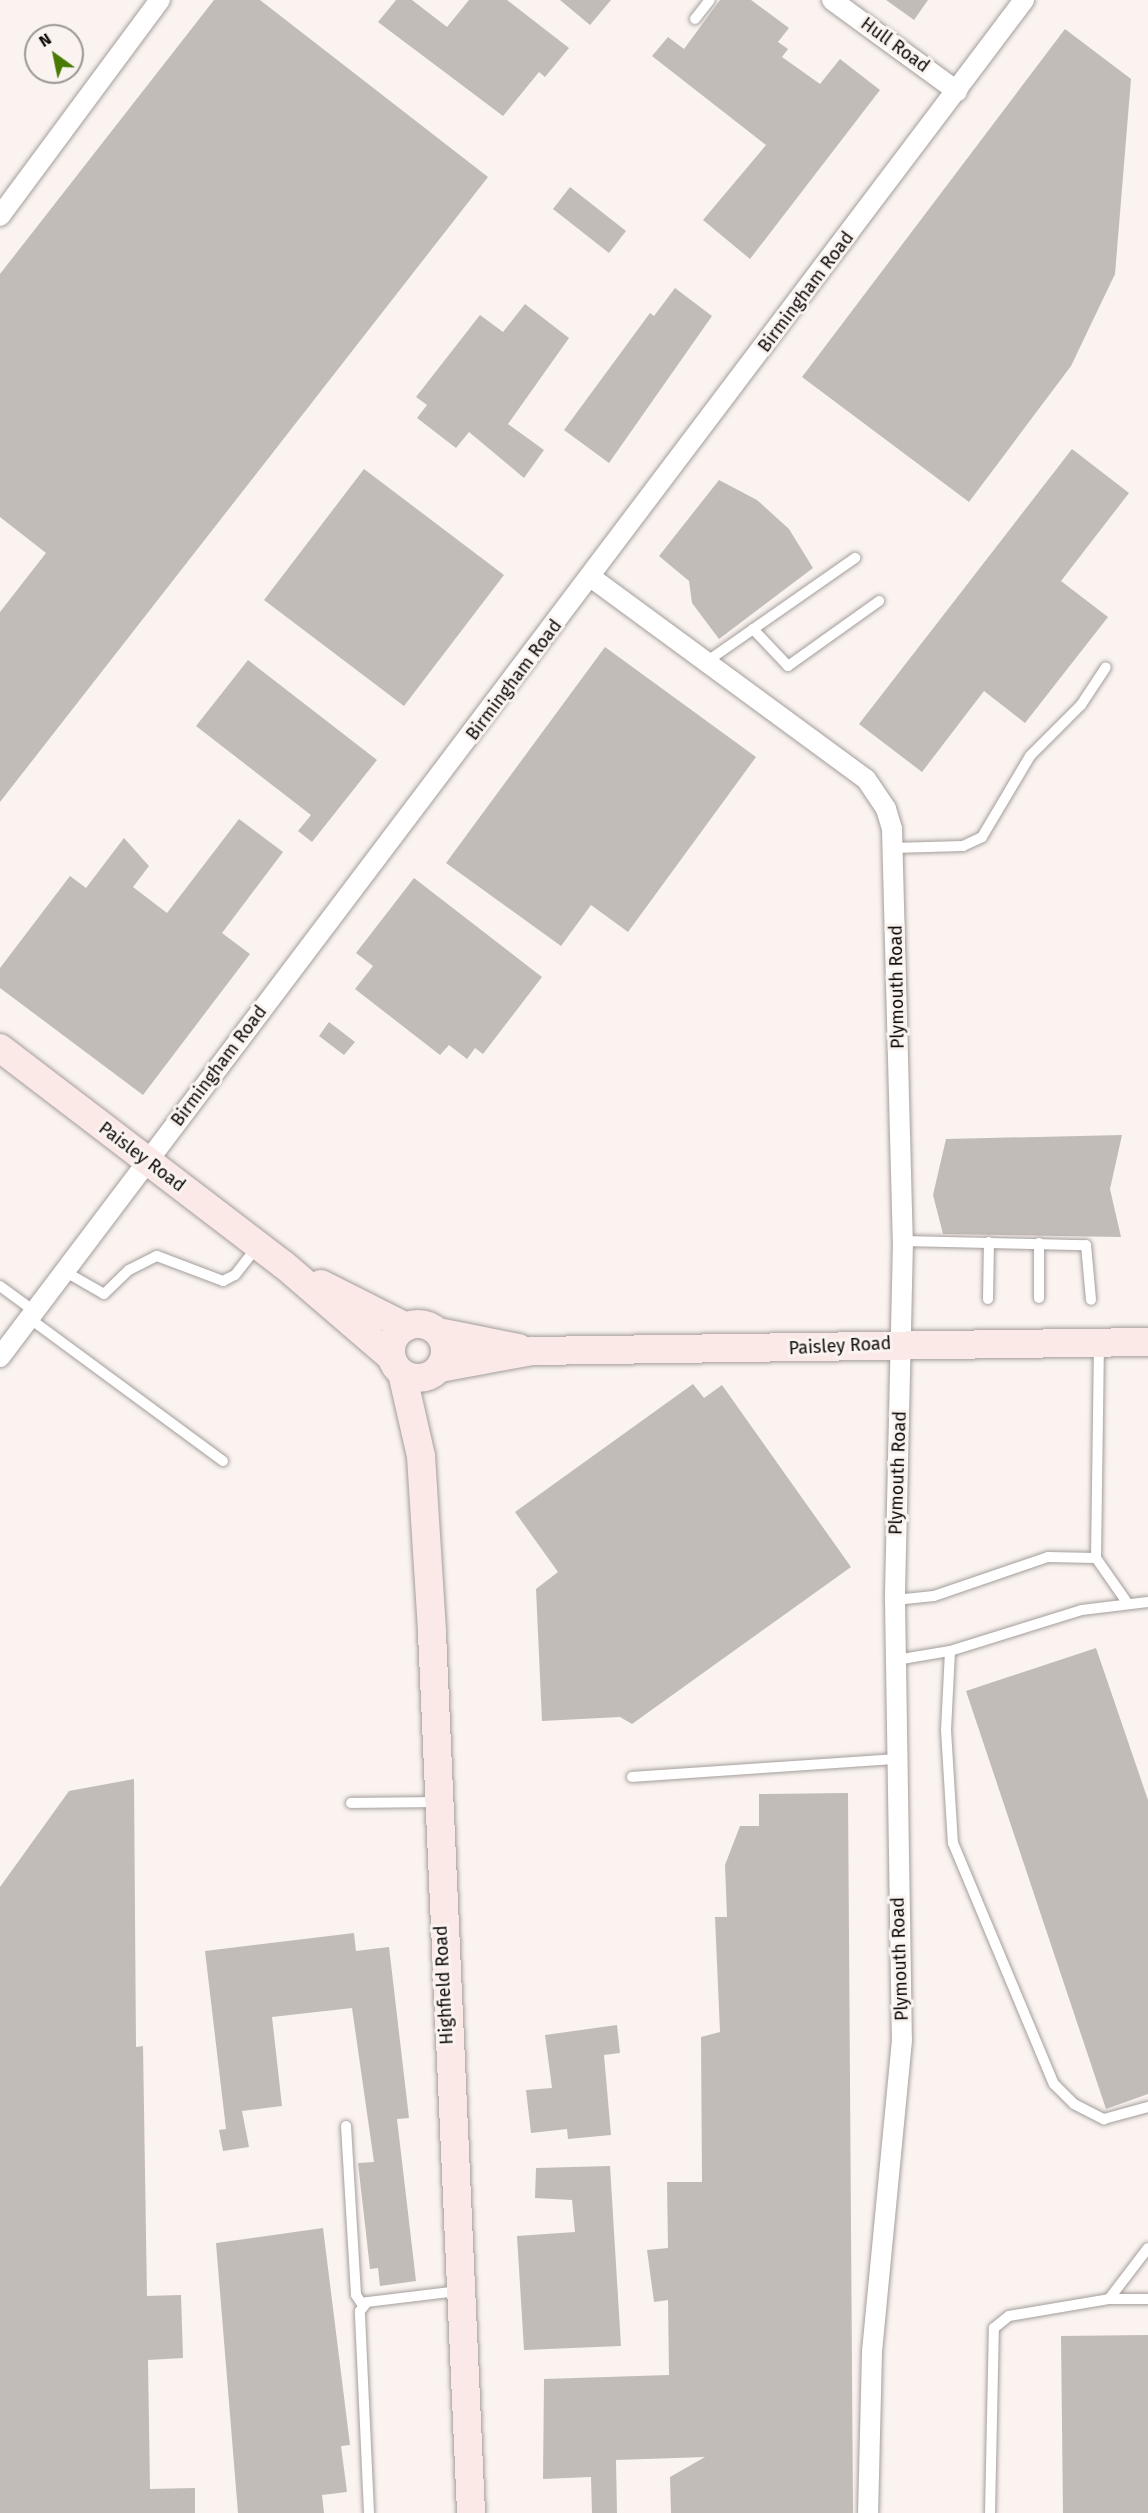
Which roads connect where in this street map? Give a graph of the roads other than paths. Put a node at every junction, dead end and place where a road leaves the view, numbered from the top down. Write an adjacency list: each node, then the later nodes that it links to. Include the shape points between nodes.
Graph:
1 (159, 0): 7 (street)
2 (710, 0): 5 (lane)
3 (832, 0): 6 (street, Hull Road)
4 (1024, 0): 6 (street, Birmingham Road)
5 (695, 19)
6 (957, 91): 9 (street, Birmingham Road)
7 (0, 216)
8 (855, 558): 11 (lane)
9 (592, 578): 12 (street, Plymouth Road); 16 (street, Birmingham Road)
10 (879, 601): 11 (lane, via 788,666)
11 (753, 630): 12 (lane)
12 (706, 662): 14 (street, Plymouth Road, via 866,779 886,809)
13 (1106, 667): 14 (lane, via 1081,705 1030,756 982,837 963,846)
14 (893, 848): 17 (street, Plymouth Road)
15 (0, 1048): 16 (main road, Paisley Road)
16 (147, 1160): 20 (main road, Paisley Road); 22 (street, Birmingham Road)
17 (903, 1241): 18 (lane); 31 (street, Plymouth Road)
18 (989, 1242): 19 (lane); 25 (lane)
19 (1039, 1243): 24 (lane); 26 (lane, via 1086,1245 1091,1254)
20 (258, 1246): 21 (main road, Paisley Road); 22 (lane, via 235,1275 223,1281 157,1256 129,1270 105,1294)
21 (284, 1265): 28 (main road, Paisley Road); 35 (main road, Paisley Road)
22 (64, 1271): 27 (street, Birmingham Road)
23 (0, 1286): 27 (lane)
24 (1039, 1298)
25 (988, 1299)
26 (1091, 1300)
27 (32, 1314): 34 (street, Birmingham Road); 38 (lane)
28 (406, 1327): 29 (main road, via 420,1324); 35 (main road, via 394,1339)
29 (438, 1332): 33 (main road, Paisley Road); 36 (main road, via 445,1346)
30 (1148, 1342): 32 (main road, Paisley Road)
31 (903, 1343): 32 (main road, Paisley Road); 33 (main road, Paisley Road); 40 (street, Plymouth Road)
32 (1099, 1344): 39 (lane)
33 (532, 1351): 36 (main road, Paisley Road)
34 (0, 1357)
35 (397, 1365): 36 (main road, via 417,1378); 37 (main road, Highfield Road)
36 (436, 1371): 37 (main road, Highfield Road)
37 (421, 1456): 47 (main road, Highfield Road)
38 (223, 1461)
39 (1096, 1558): 40 (lane, via 1048,1557 934,1596); 41 (lane)
40 (895, 1600): 44 (street, Plymouth Road)
41 (1126, 1601): 42 (lane); 43 (lane)
42 (1148, 1602)
43 (950, 1652): 44 (lane); 49 (lane, via 946,1730 953,1844 1054,2085 1074,2104 1104,2119)
44 (896, 1660): 45 (street, Plymouth Road)
45 (896, 1759): 46 (lane); 58 (street, Plymouth Road, via 902,2040 872,2352)
46 (632, 1777)
47 (436, 1802): 48 (lane); 52 (main road, Highfield Road)
48 (351, 1803)
49 (1148, 2107)
50 (346, 2126): 55 (lane, via 356,2295)
51 (1148, 2248): 53 (lane)
52 (458, 2291): 55 (lane); 57 (main road, Highfield Road)
53 (1109, 2299): 54 (lane); 59 (lane, via 1009,2316 994,2328)
54 (1148, 2299)
55 (362, 2304): 56 (lane)
56 (369, 2513)
57 (471, 2513)
58 (868, 2513)
59 (990, 2513)

